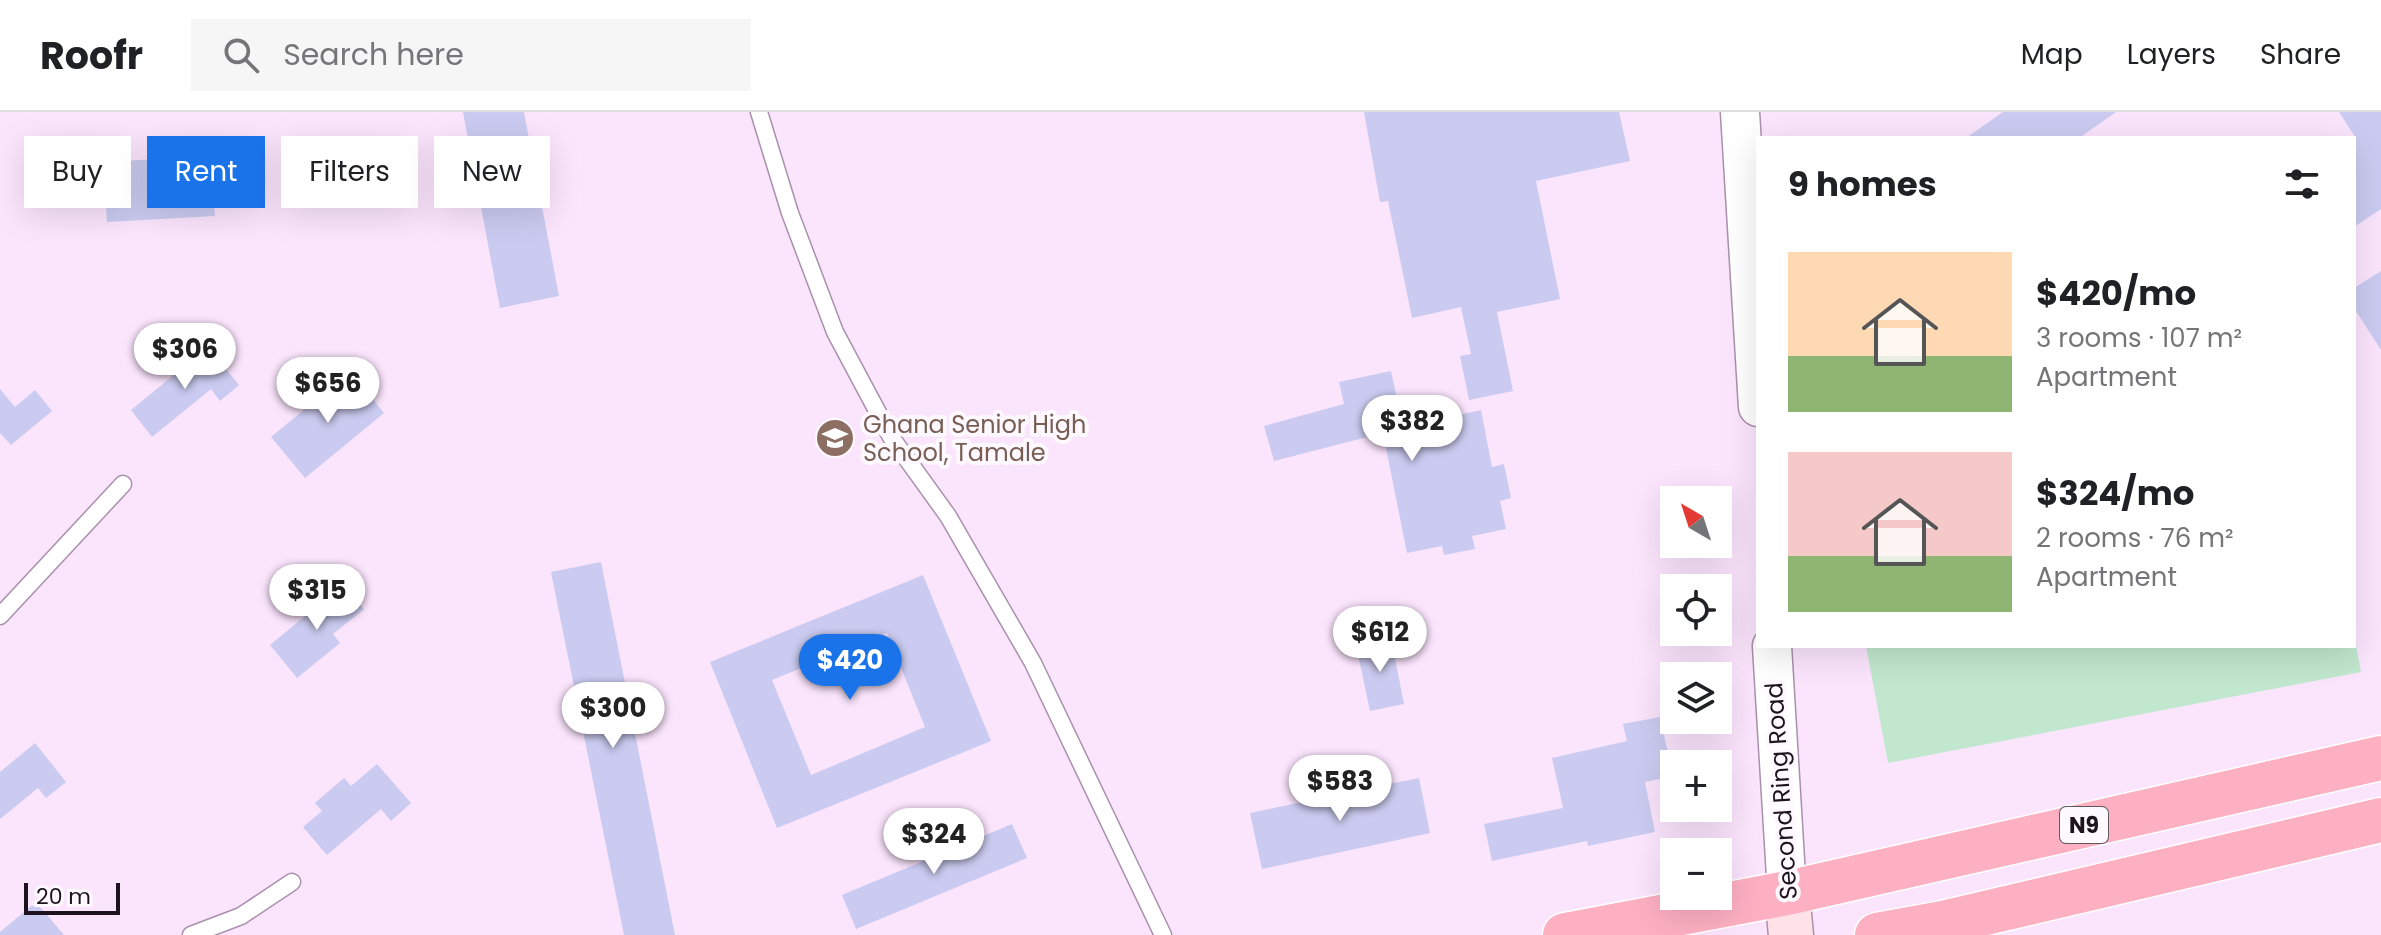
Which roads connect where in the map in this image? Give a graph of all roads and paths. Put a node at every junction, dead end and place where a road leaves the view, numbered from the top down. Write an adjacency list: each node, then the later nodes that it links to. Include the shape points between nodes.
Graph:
1 (759, 112): 12 (lane, via 835,332 891,437 948,516 1033,663)
2 (1740, 112): 3 (street)
3 (1756, 374)
4 (123, 484): 5 (lane)
5 (0, 616)
6 (1772, 648): 10 (street, Second Ring Road)
7 (2381, 758): 10 (highway, N9)
8 (2381, 820): 14 (highway)
9 (292, 882): 11 (lane, via 241,916)
10 (1789, 914): 13 (highway, N9)
11 (191, 935)
12 (1163, 935)
13 (1565, 935)
14 (1877, 935)

